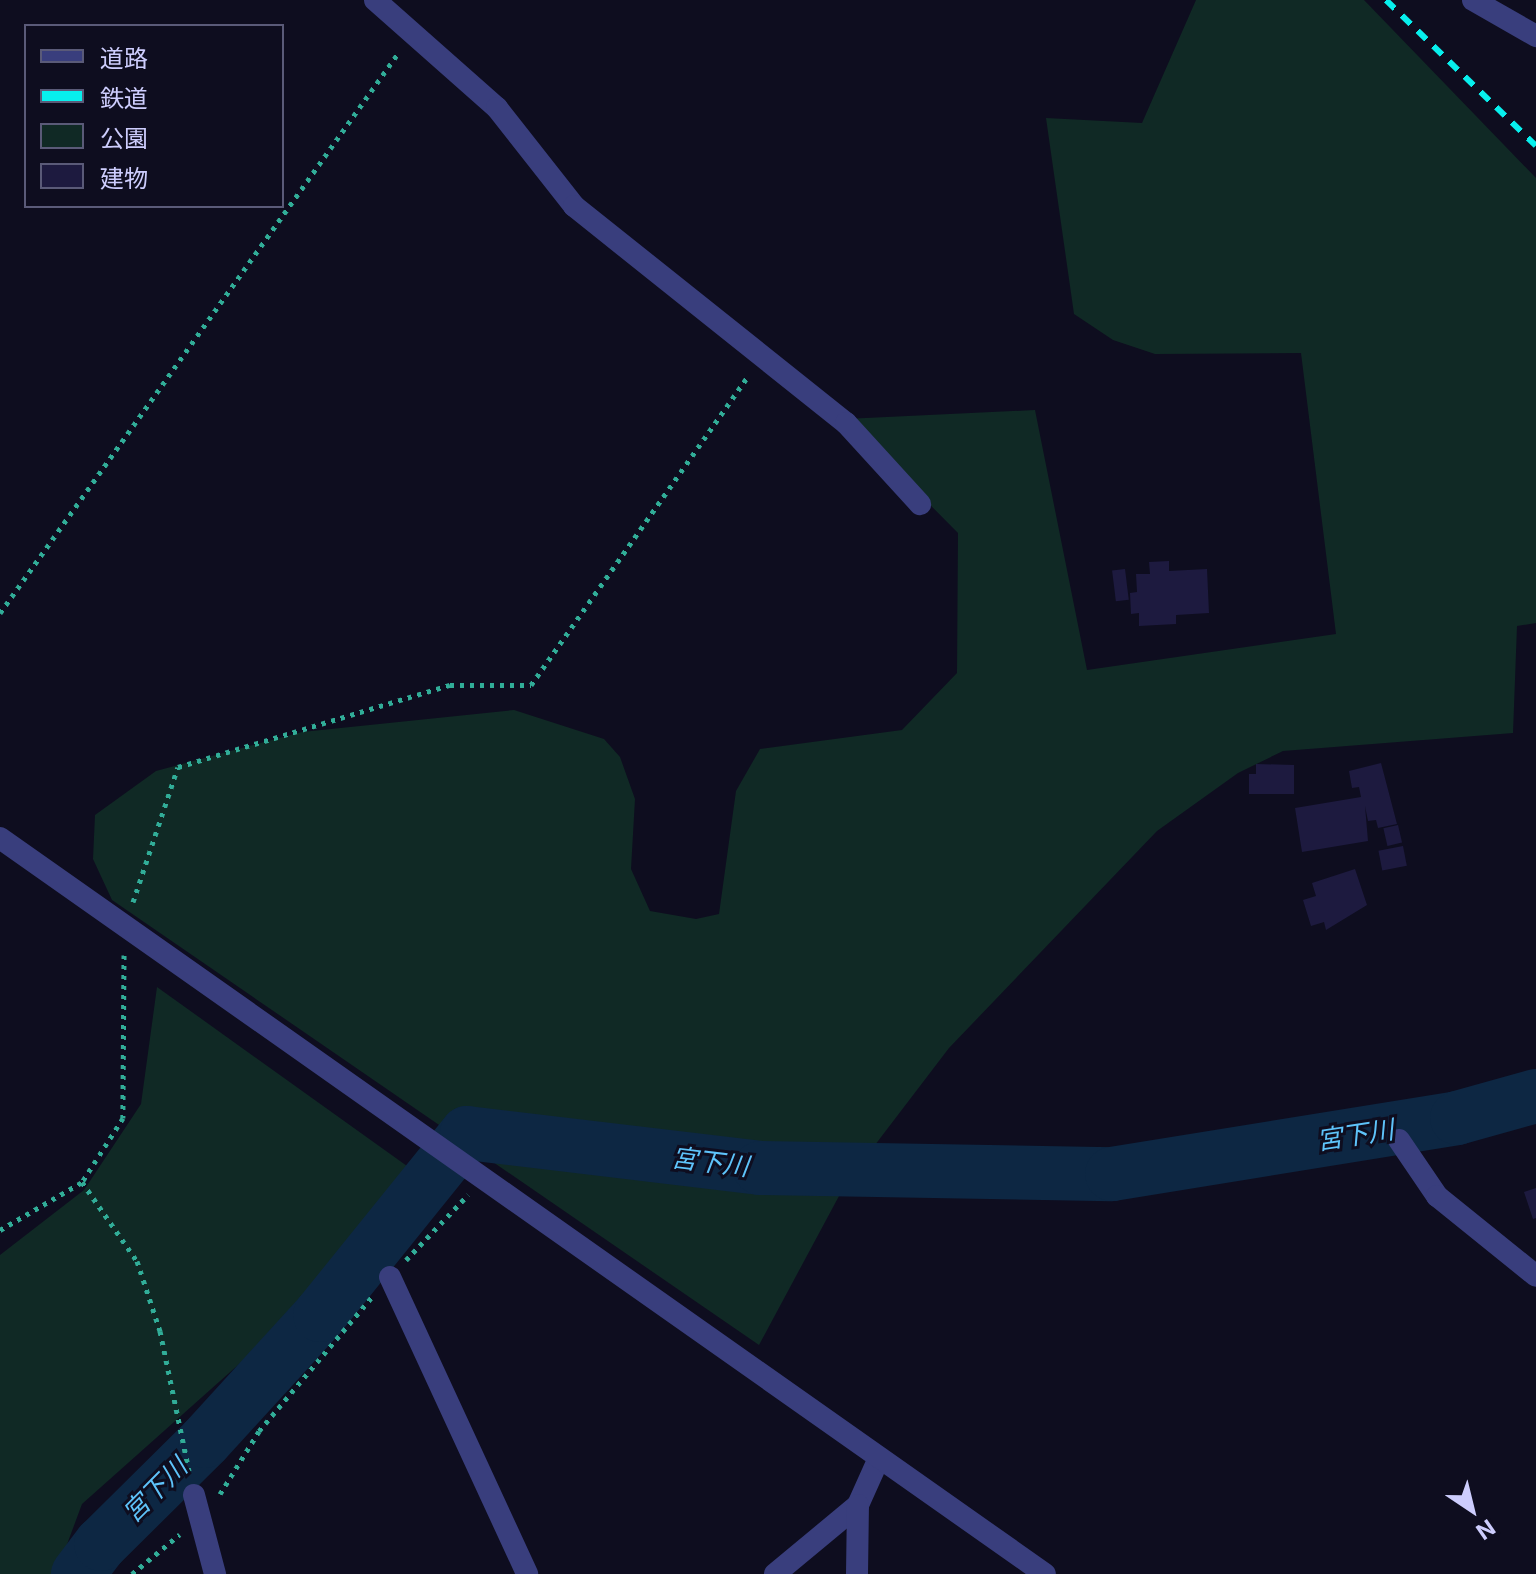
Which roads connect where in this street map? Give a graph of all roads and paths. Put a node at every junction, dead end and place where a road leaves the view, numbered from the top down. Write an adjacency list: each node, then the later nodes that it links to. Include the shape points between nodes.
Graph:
1 (375, 0): 3 (street)
2 (1473, 0): 4 (street)
3 (413, 32): 5 (street, via 497,108 574,206); 7 (path)
4 (1536, 36)
5 (760, 359): 6 (street, via 846,423); 9 (path, via 531,685 450,685 178,767)
6 (920, 504)
7 (0, 613)
8 (0, 838): 9 (street)
9 (124, 927): 11 (street); 12 (path, via 123,1118)
10 (1399, 1140): 14 (street, via 1437,1196)
11 (474, 1174): 15 (path); 17 (street)
12 (82, 1182): 13 (path); 16 (path, via 137,1261 160,1331)
13 (0, 1230)
14 (1536, 1276)
15 (390, 1277): 20 (path, via 259,1431); 23 (street)
16 (184, 1444)
17 (879, 1458): 19 (street); 26 (street)
18 (194, 1495): 20 (street)
19 (858, 1505): 24 (street); 25 (street)
20 (204, 1519): 21 (path); 22 (street)
21 (132, 1574)
22 (215, 1574)
23 (527, 1574)
24 (775, 1574)
25 (857, 1574)
26 (1045, 1574)

